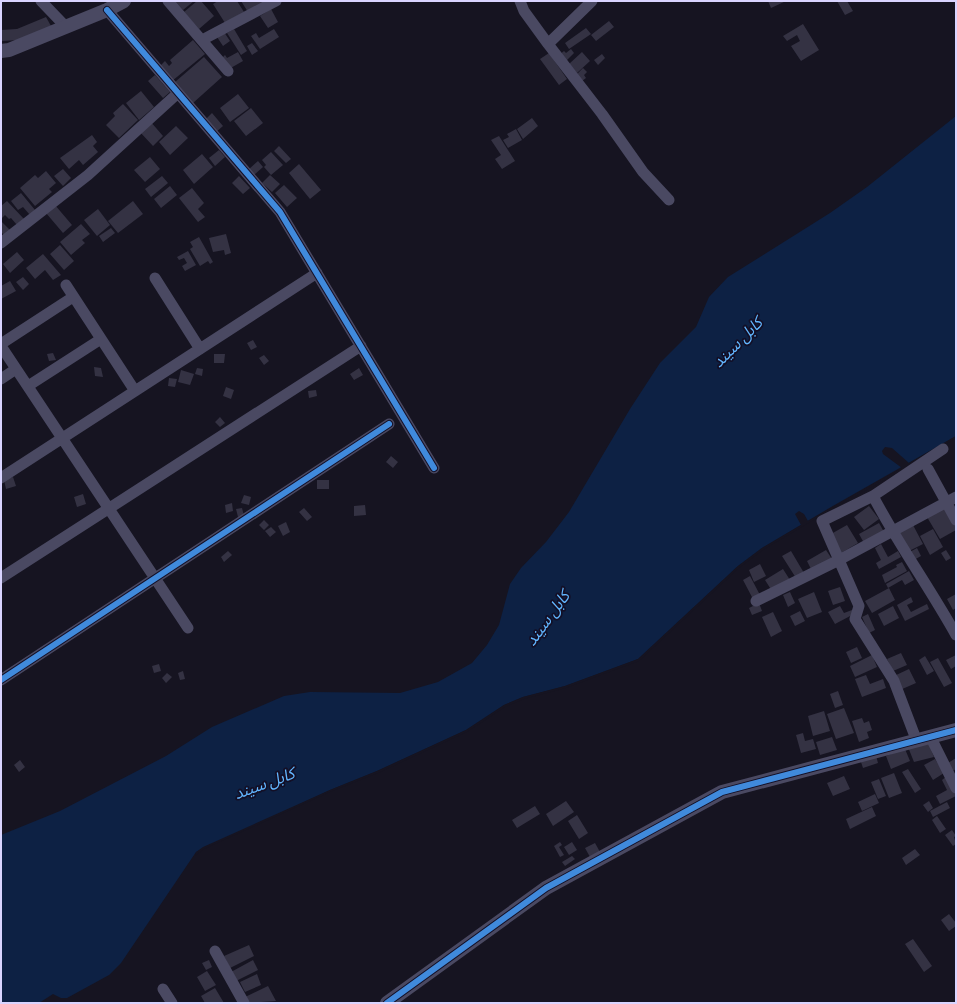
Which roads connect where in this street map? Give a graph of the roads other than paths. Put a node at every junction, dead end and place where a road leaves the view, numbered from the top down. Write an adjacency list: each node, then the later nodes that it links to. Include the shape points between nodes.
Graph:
1 (41, 1): 8 (street)
2 (124, 1): 7 (street)
3 (168, 1): 9 (street)
4 (276, 1): 9 (street)
5 (520, 1): 10 (street, via 524,11)
6 (592, 1): 10 (street)
7 (107, 10): 8 (street); 13 (street)
8 (66, 27): 11 (street)
9 (202, 40): 12 (street)
10 (548, 44): 14 (street, via 643,172)
11 (1, 51)
12 (228, 71)
13 (178, 93): 15 (street, via 88,175); 16 (street, via 280,212)
14 (669, 200)
15 (1, 243)
16 (316, 273): 22 (street); 23 (street)
17 (155, 278): 23 (street)
18 (66, 285): 19 (street)
19 (74, 297): 20 (street); 21 (street)
20 (101, 339): 26 (street); 27 (street)
21 (1, 345): 24 (street)
22 (361, 346): 31 (street); 37 (street)
23 (200, 348): 27 (street)
24 (16, 369): 25 (street); 26 (street)
25 (1, 379)
26 (28, 386): 29 (street)
27 (135, 391): 29 (street)
28 (389, 424): 42 (street)
29 (62, 438): 33 (street); 37 (street)
30 (942, 449): 34 (street)
31 (434, 468)
32 (928, 469): 36 (street)
33 (1, 478)
34 (873, 496): 39 (street); 40 (street, via 822,521)
35 (956, 497): 36 (street)
36 (945, 502): 38 (street); 39 (street)
37 (109, 509): 41 (street); 42 (street)
38 (956, 520)
39 (892, 531): 40 (street); 45 (street)
40 (839, 560): 43 (street); 48 (street, via 859,606 855,619 894,681)
41 (1, 578)
42 (156, 578): 44 (street); 46 (street)
43 (756, 601)
44 (188, 628)
45 (956, 635)
46 (1, 680)
47 (956, 730): 48 (street)
48 (923, 738): 49 (street); 54 (street, via 722,792 546,888)
49 (956, 788)
50 (215, 951): 53 (street)
51 (164, 989): 52 (street)
52 (172, 1003)
53 (244, 1003)
54 (387, 1003)

